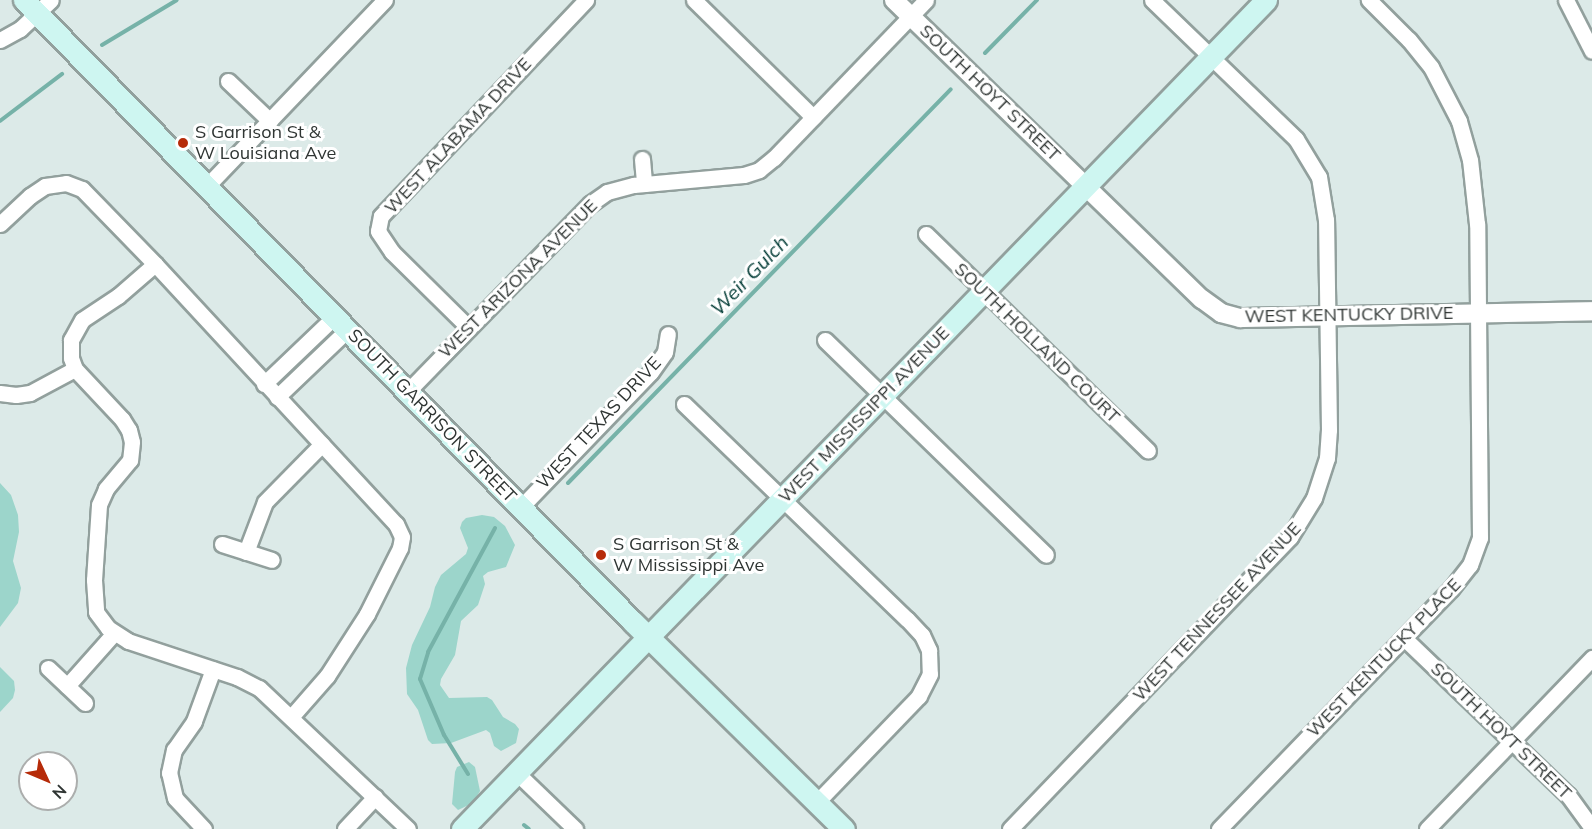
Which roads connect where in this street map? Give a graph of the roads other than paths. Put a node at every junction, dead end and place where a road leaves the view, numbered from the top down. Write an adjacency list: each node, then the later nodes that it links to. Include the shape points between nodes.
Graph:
1 (386, 0): 17 (street)
2 (586, 0): 30 (street, WEST ALABAMA DRIVE, via 381,216 378,231 392,252)
3 (694, 0): 16 (street)
4 (894, 0): 11 (street, SOUTH HOYT STREET)
5 (926, 0): 11 (street, WEST ARIZONA AVENUE)
6 (1152, 0): 14 (street, WEST TENNESSEE AVENUE)
7 (1266, 0): 14 (main road, WEST MISSISSIPPI AVENUE)
8 (1369, 0): 27 (street, WEST KENTUCKY PLACE, via 1431,67 1458,121 1470,160 1476,204)
9 (1566, 0): 13 (street)
10 (37, 5): 12 (street, via 15,33); 21 (main road, SOUTH GARRISON STREET)
11 (910, 16): 16 (street, WEST ARIZONA AVENUE); 20 (street, SOUTH HOYT STREET)
12 (0, 40)
13 (1592, 51)
14 (1211, 57): 20 (main road, WEST MISSISSIPPI AVENUE); 28 (street, WEST TENNESSEE AVENUE, via 1296,139 1315,168 1325,205)
15 (228, 81): 17 (street)
16 (813, 117): 19 (street, WEST ARIZONA AVENUE, via 774,158 752,173)
17 (270, 121): 21 (street)
18 (642, 159): 19 (street)
19 (644, 184): 30 (street, WEST ARIZONA AVENUE, via 614,190 590,204)
20 (1086, 186): 25 (main road, WEST MISSISSIPPI AVENUE); 28 (street, WEST KENTUCKY DRIVE, via 1221,313 1240,318)
21 (206, 187): 29 (main road, SOUTH GARRISON STREET)
22 (0, 224): 24 (street, via 40,189 50,184 72,184 94,200)
23 (926, 234): 25 (street, SOUTH HOLLAND COURT)
24 (156, 264): 33 (street, via 80,323 71,344); 34 (street)
25 (984, 292): 37 (main road, WEST MISSISSIPPI AVENUE); 41 (street, SOUTH HOLLAND COURT)
26 (1592, 311): 27 (street, WEST KENTUCKY DRIVE)
27 (1478, 313): 28 (street, WEST KENTUCKY DRIVE); 50 (street, WEST KENTUCKY PLACE, via 1480,538 1476,554 1462,576)
28 (1327, 315): 68 (street, WEST TENNESSEE AVENUE, via 1327,458 1321,482 1305,515 1280,549)
29 (340, 323): 34 (street); 35 (main road, SOUTH GARRISON STREET); 38 (street)
30 (469, 328): 35 (street, WEST ARIZONA AVENUE)
31 (668, 334): 43 (street, WEST TEXAS DRIVE, via 665,352 656,367)
32 (825, 339): 37 (street)
33 (75, 369): 36 (street, via 25,394); 48 (street, via 122,419 132,442 130,460 103,494 98,513 94,602 101,620)
34 (264, 384): 38 (street)
35 (408, 391): 43 (main road, SOUTH GARRISON STREET)
36 (0, 393)
37 (883, 395): 42 (main road, WEST MISSISSIPPI AVENUE); 46 (street)
38 (277, 397): 40 (street)
39 (684, 404): 42 (street)
40 (322, 444): 45 (street, via 269,496); 56 (street, via 390,516 402,542 352,640 321,685)
41 (1148, 451)
42 (783, 500): 49 (main road, WEST MISSISSIPPI AVENUE); 60 (street, via 913,625 931,656 930,674 919,696)
43 (520, 507): 49 (main road, SOUTH GARRISON STREET)
44 (222, 544): 45 (street)
45 (246, 552): 47 (street)
46 (1046, 555)
47 (272, 560)
48 (114, 633): 53 (street, via 135,644); 54 (street)
49 (649, 638): 58 (main road, WEST MISSISSIPPI AVENUE); 60 (main road, SOUTH GARRISON STREET)
50 (1404, 638): 57 (street, SOUTH HOYT STREET); 69 (street, WEST KENTUCKY PLACE)
51 (1592, 658): 57 (street)
52 (48, 668): 54 (street)
53 (213, 669): 56 (street, via 255,684); 62 (street, via 194,721 174,750 169,773 175,798)
54 (67, 686): 55 (street)
55 (85, 704)
56 (292, 717): 59 (street)
57 (1512, 742): 61 (street, SOUTH HOYT STREET, via 1576,804); 70 (street)
58 (517, 773): 65 (main road, WEST MISSISSIPPI AVENUE); 66 (street)
59 (375, 797): 63 (street); 64 (street)
60 (817, 802): 67 (main road, SOUTH GARRISON STREET)
61 (1592, 828)
62 (204, 829)
63 (345, 829)
64 (408, 829)
65 (462, 829)
66 (575, 829)
67 (844, 829)
68 (1010, 829)
69 (1219, 829)
70 (1427, 829)

